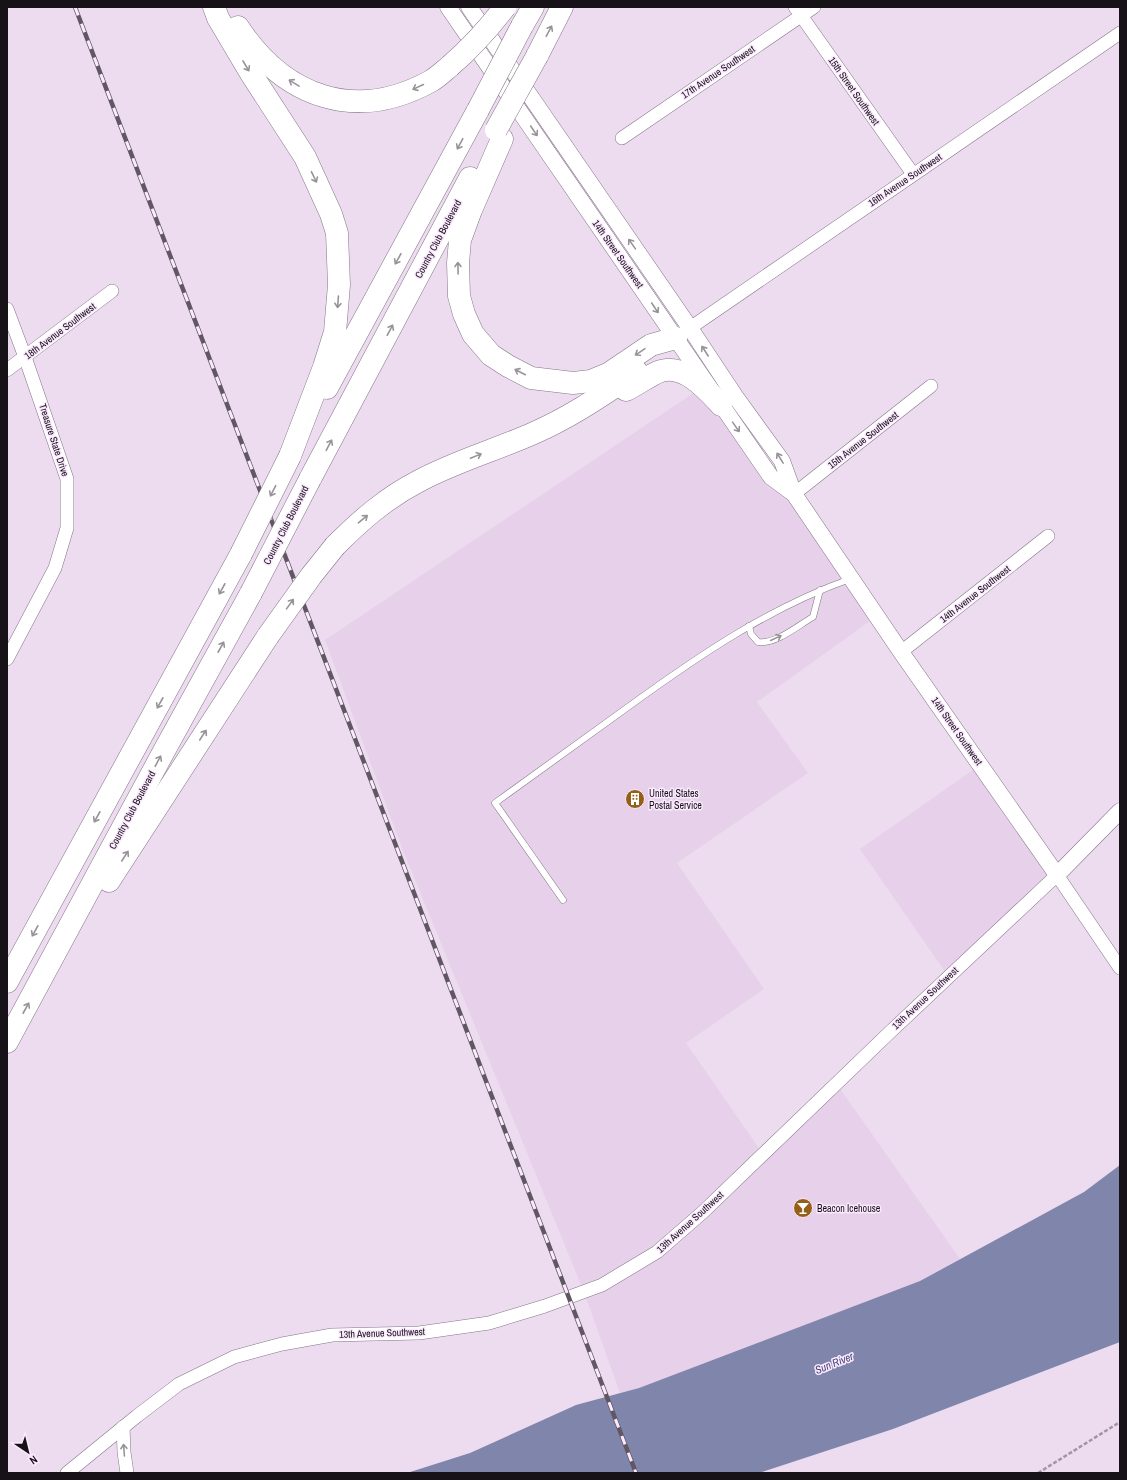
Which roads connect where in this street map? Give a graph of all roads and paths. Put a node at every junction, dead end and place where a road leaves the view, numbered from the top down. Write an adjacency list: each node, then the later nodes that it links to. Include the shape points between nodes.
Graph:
1 (214, 7): 22 (highway, one-way to 22, via 250,72 304,157 331,214 336,233 339,285 335,332)
2 (228, 7): 5 (highway, one-way to 2, bridge, via 466,52 432,80 394,97 357,102 323,97 293,84 248,43)
3 (448, 7): 16 (street, 14th Street Southwest, one-way to 16)
4 (469, 7): 16 (street, 14th Street Southwest, one-way to 4)
5 (505, 7)
6 (533, 7): 22 (highway, one-way to 22, bridge)
7 (562, 7): 11 (highway, Country Club Boulevard, one-way to 7, bridge)
8 (814, 7): 9 (street, 17th Avenue Southwest)
9 (798, 11): 12 (street, 17th Avenue Southwest); 13 (street, 15th Street Southwest)
10 (1120, 33): 13 (street, 16th Avenue Southwest)
11 (499, 134): 16 (highway, one-way to 11, via 651,345 608,374 591,381 573,383 531,378 491,355 473,334 464,314 459,296 458,264 460,240); 33 (highway, Country Club Boulevard, one-way to 11, bridge, via 310,479)
12 (622, 138)
13 (913, 174): 16 (street, 16th Avenue Southwest)
14 (112, 291): 17 (street, 18th Avenue Southwest)
15 (7, 309): 17 (street, Treasure State Drive)
16 (683, 333): 20 (street, 14th Street Southwest); 21 (highway, via 659,356 600,398); 23 (street, 14th Street Southwest, one-way to 16, via 782,461 735,396)
17 (25, 357): 18 (street, 18th Avenue Southwest); 29 (street, Treasure State Drive, via 67,479 67,528 55,568)
18 (7, 370)
19 (931, 386): 23 (street, 15th Avenue Southwest)
20 (721, 405): 21 (highway, via 704,386 688,375 675,370 662,370 605,402); 23 (street, 14th Street Southwest, one-way to 23, via 771,477)
21 (573, 412): 33 (highway, one-way to 21, bridge, via 95,903 268,636 310,576 335,546 387,500 419,481 536,432)
22 (290, 456): 35 (highway, one-way to 35, bridge, via 241,554)
23 (794, 494): 25 (street, 14th Street Southwest)
24 (1048, 536): 28 (street, 14th Avenue Southwest)
25 (852, 579): 26 (lane); 28 (street, 14th Street Southwest)
26 (820, 590): 27 (lane); 27 (lane, one-way to 26, via 751,634 758,642 764,643 777,638 813,616)
27 (750, 626): 32 (lane, via 683,668 495,803)
28 (901, 652): 31 (street, 14th Street Southwest)
29 (7, 659)
30 (1120, 811): 31 (street, 13th Avenue Southwest)
31 (1057, 875): 34 (street, 14th Street Southwest); 38 (street, 13th Avenue Southwest, via 889,1032 703,1212 657,1252 602,1285 546,1306 489,1323 419,1333 332,1335 282,1344 234,1357 179,1384)
32 (563, 900)
33 (68, 932): 36 (highway, Country Club Boulevard, one-way to 33)
34 (1120, 968)
35 (7, 982)
36 (7, 1042)
37 (1120, 1422): 41 (path)
38 (123, 1427): 39 (street, 13th Avenue Southwest); 40 (street, one-way to 38)
39 (67, 1472)
40 (127, 1473)
41 (1038, 1473)

